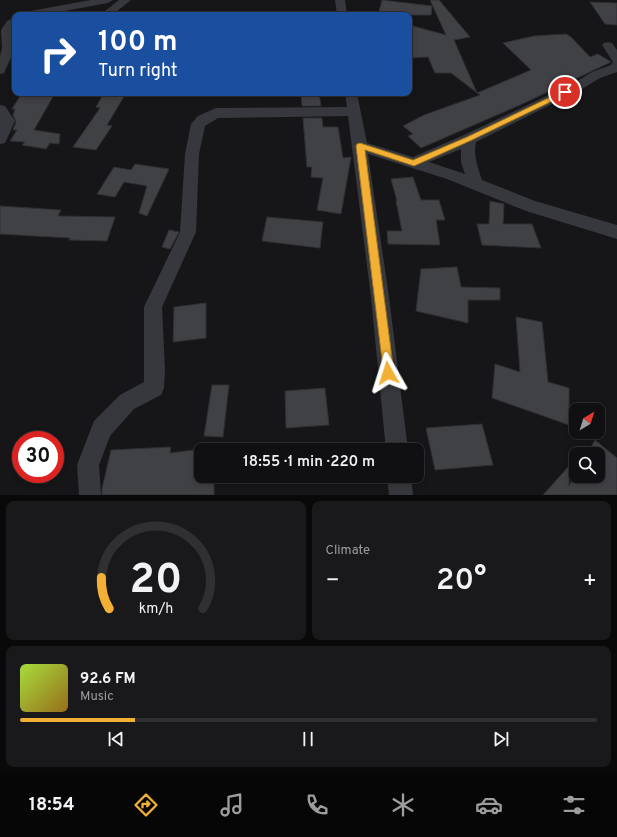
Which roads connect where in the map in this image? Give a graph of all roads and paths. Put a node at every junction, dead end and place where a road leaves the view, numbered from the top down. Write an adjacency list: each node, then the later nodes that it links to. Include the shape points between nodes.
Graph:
1 (108, 0): 4 (street)
2 (126, 0): 5 (street)
3 (340, 0): 6 (street)
4 (42, 12)
5 (109, 12)
6 (342, 12)
7 (12, 22): 9 (street, via 6,31)
8 (608, 45): 10 (street)
9 (8, 49): 12 (street)
10 (617, 60)
11 (617, 65): 17 (street)
12 (0, 70)
13 (352, 96): 15 (street)
14 (0, 109): 16 (street, via 8,121)
15 (354, 111): 18 (street); 24 (street, via 216,113 198,124 192,154 188,232 153,306 154,388 127,402 102,429 88,465)
16 (0, 139)
17 (469, 139): 19 (street); 20 (street, via 466,149)
18 (360, 146): 19 (street); 22 (street, via 380,297)
19 (414, 163): 20 (street)
20 (476, 184): 21 (street, via 532,206)
21 (617, 232)
22 (395, 443)
23 (400, 483): 25 (street)
24 (89, 494)
25 (401, 495)

